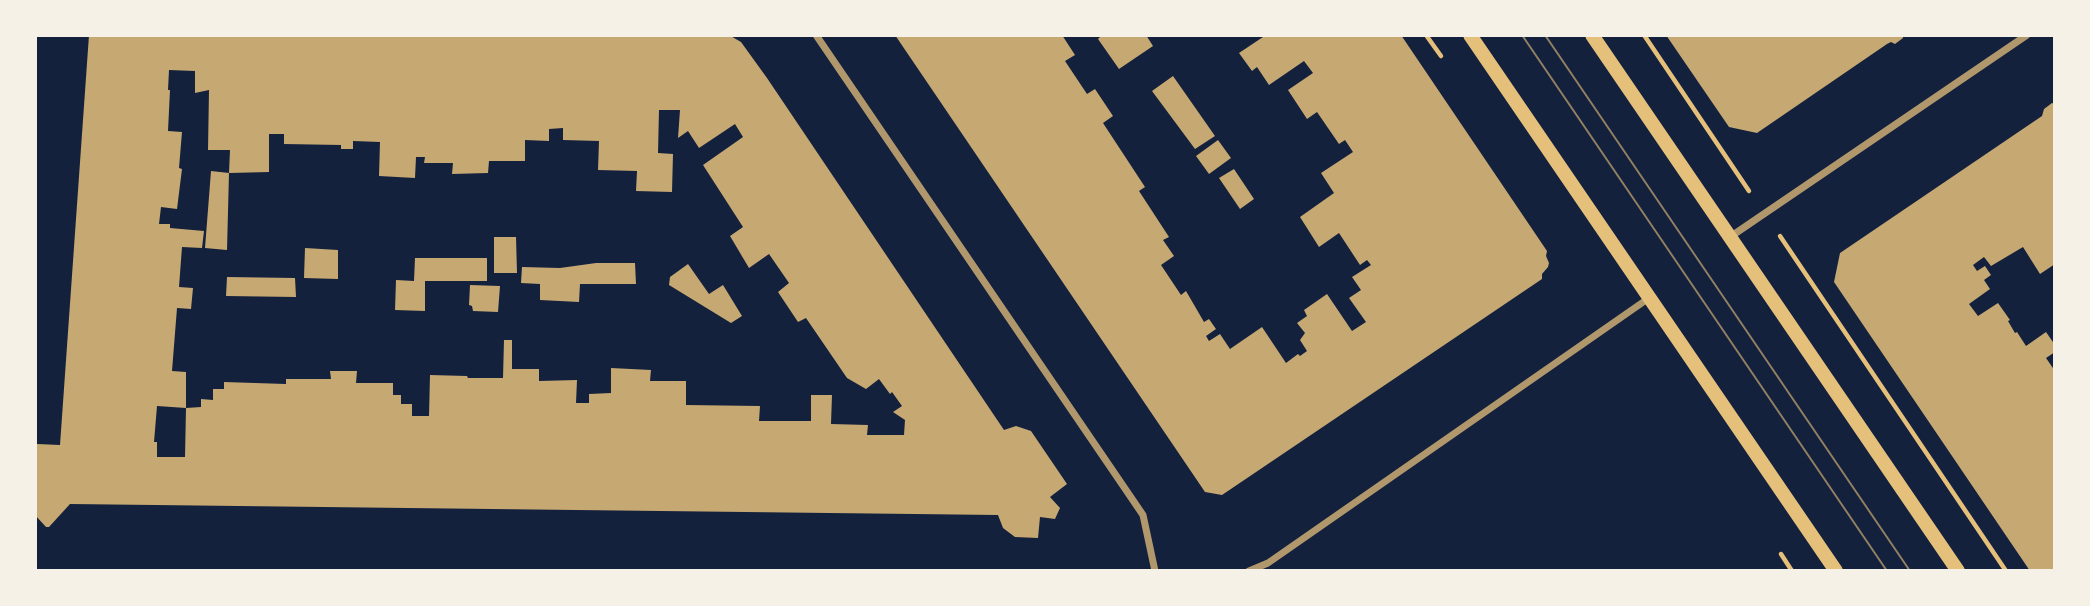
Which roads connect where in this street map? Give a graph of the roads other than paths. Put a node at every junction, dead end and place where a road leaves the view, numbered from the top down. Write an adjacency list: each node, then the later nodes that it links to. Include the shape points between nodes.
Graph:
1 (816, 35): 7 (street, via 1143,515)
2 (1471, 35): 6 (main road)
3 (1592, 35): 5 (main road)
4 (2026, 35): 5 (street)
5 (1729, 237): 10 (main road)
6 (1650, 297): 8 (street, via 1268,563); 9 (main road)
7 (1155, 571)
8 (1249, 571)
9 (1836, 571)
10 (1958, 571)

